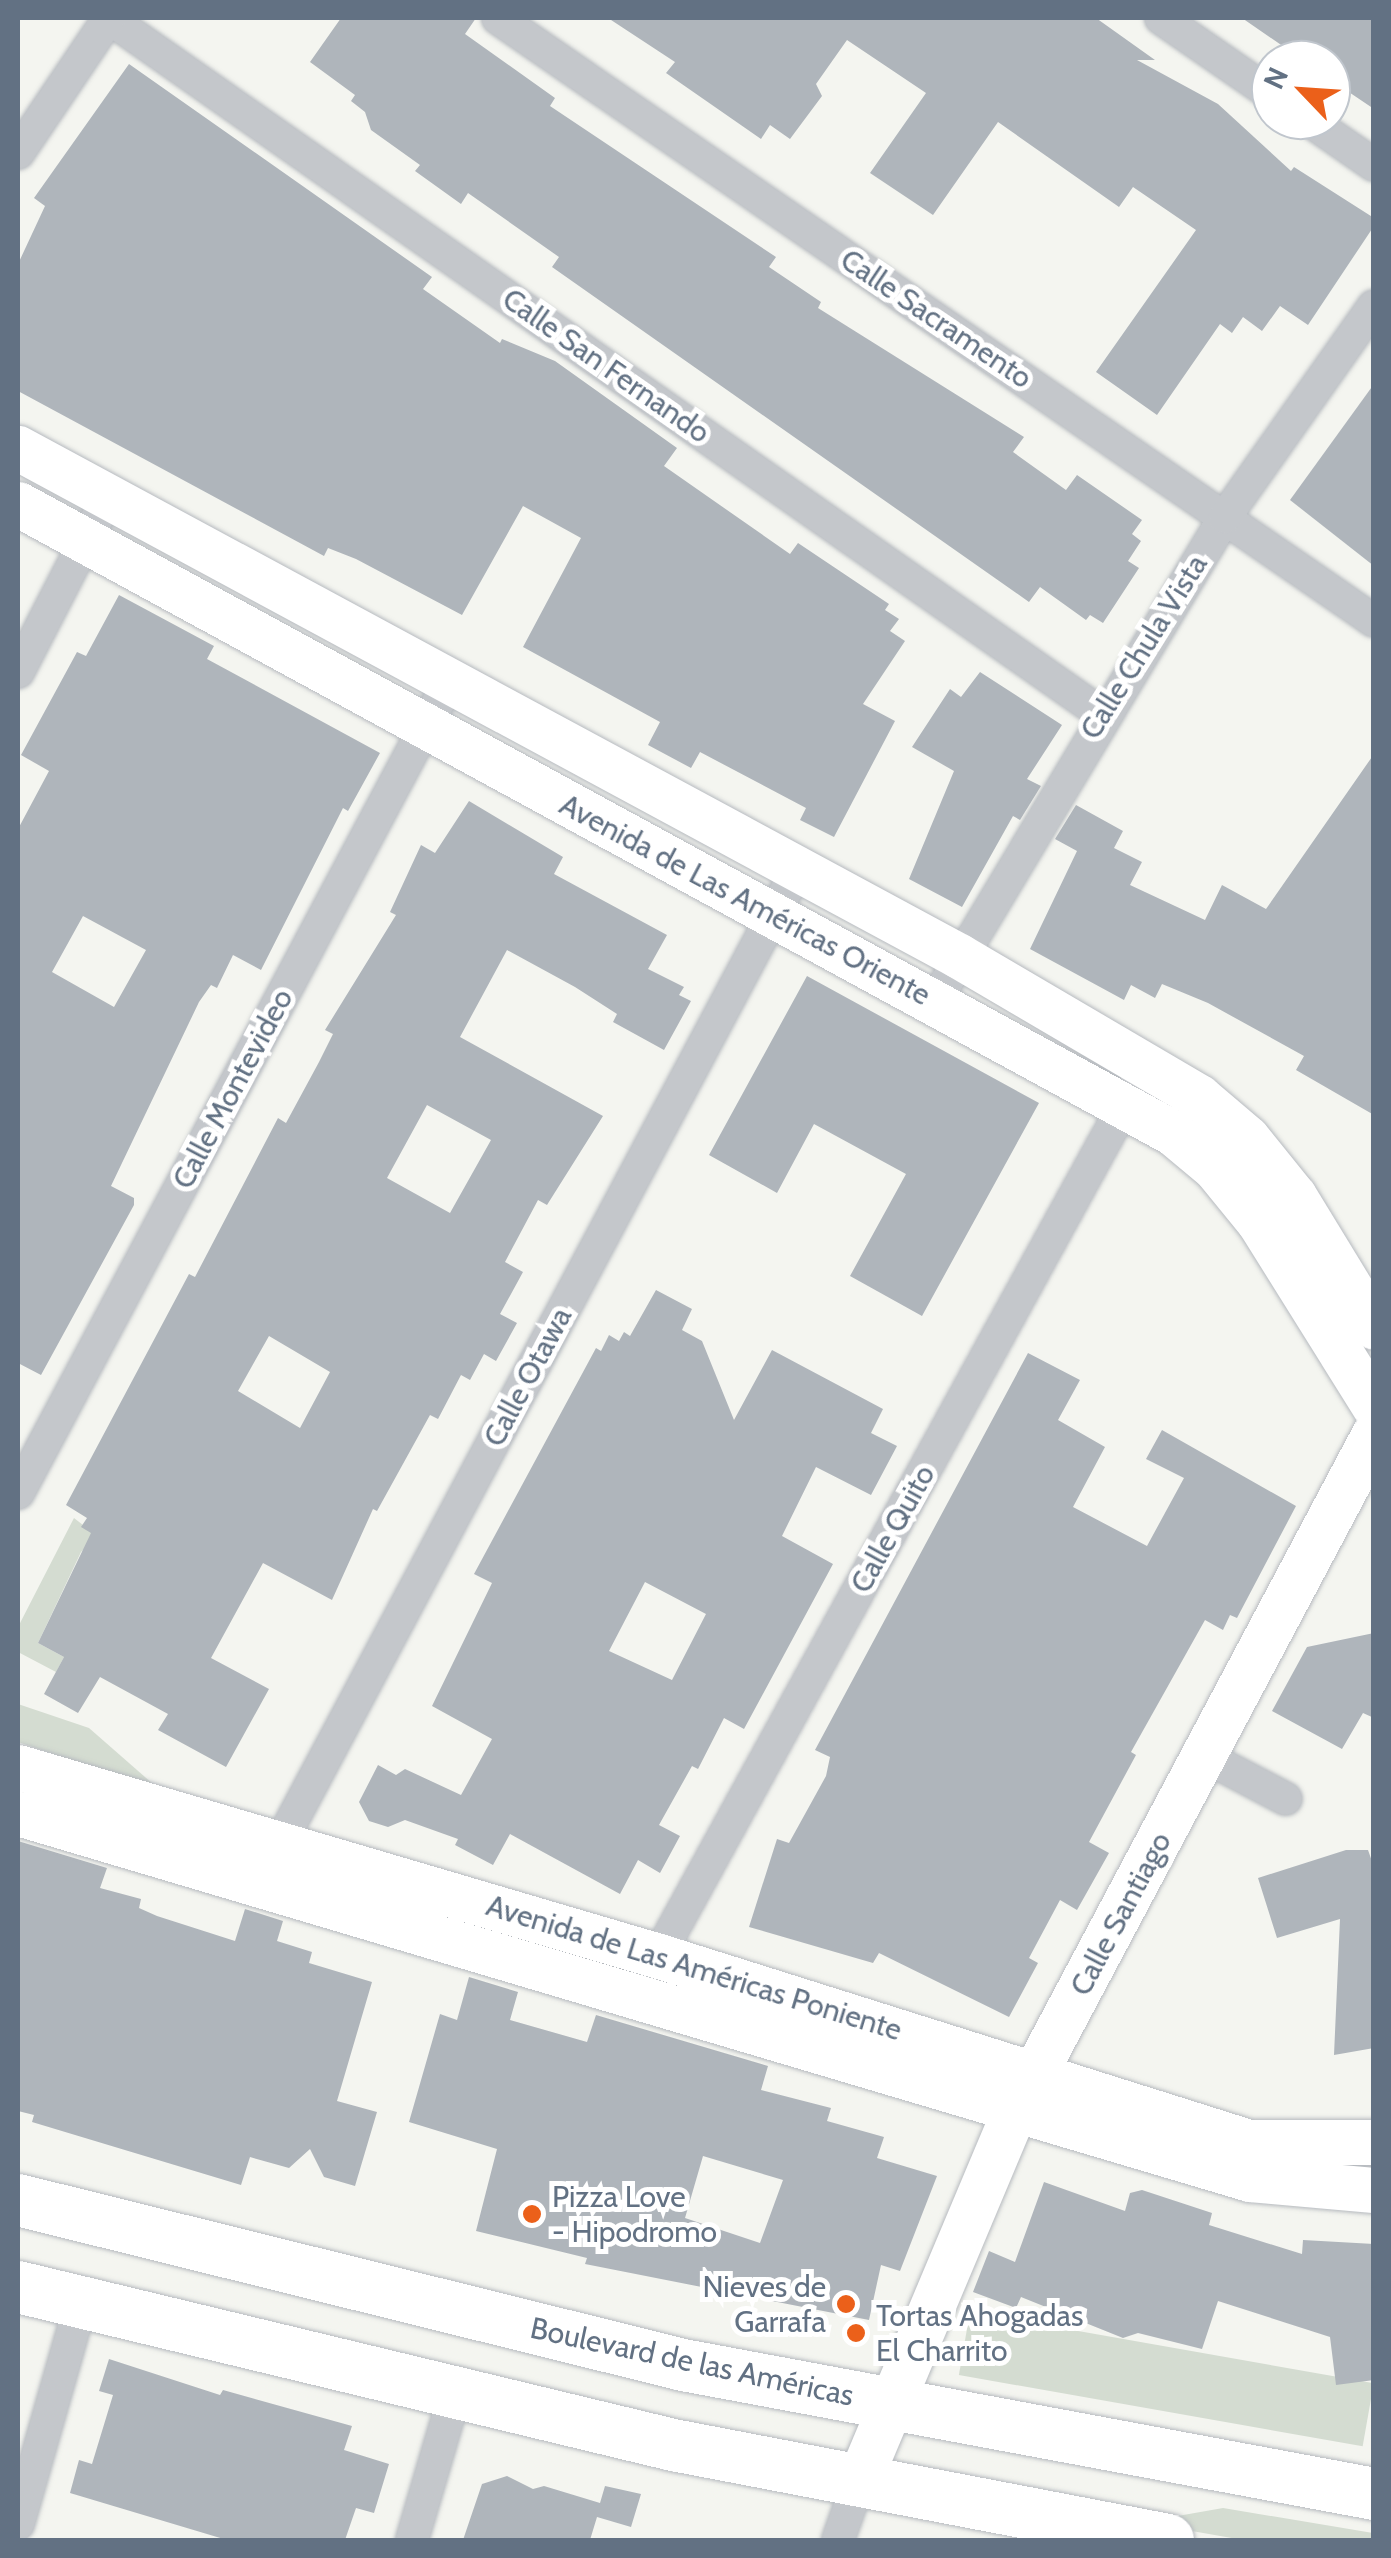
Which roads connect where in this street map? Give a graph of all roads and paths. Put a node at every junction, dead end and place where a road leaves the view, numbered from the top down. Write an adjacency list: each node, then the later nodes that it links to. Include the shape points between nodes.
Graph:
1 (109, 18): 6 (street); 17 (street, Calle San Fernando)
2 (498, 18): 12 (street, Calle Sacramento)
3 (1161, 18): 4 (street)
4 (1251, 80)
5 (1338, 140): 7 (street)
6 (18, 153)
7 (1374, 165)
8 (1374, 306): 12 (street, Calle Chula Vista)
9 (18, 448): 10 (street, Avenida de Las Américas Oriente)
10 (108, 497): 13 (street); 16 (street, Avenida de Las Américas Oriente)
11 (18, 504): 13 (street, Avenida de Las Américas Oriente)
12 (1225, 517): 14 (street, Calle Sacramento); 17 (street, Calle Chula Vista)
13 (87, 542): 15 (street); 18 (street, Avenida de Las Américas Oriente)
14 (1374, 622)
15 (18, 672)
16 (448, 684): 18 (street, Calle Montevideo); 19 (street, Avenida de Las Américas Oriente)
17 (1102, 714): 21 (street, Calle Chula Vista)
18 (425, 728): 20 (street, Avenida de Las Américas Oriente); 27 (street, Calle Montevideo)
19 (797, 870): 20 (street, Calle Otawa); 21 (street, Avenida de Las Américas Oriente)
20 (774, 914): 22 (street, Avenida de Las Américas Oriente); 32 (street, Calle Otawa)
21 (960, 956): 22 (street, Calle Chula Vista); 23 (street, Avenida de Las Américas Oriente)
22 (935, 1002): 23 (street, Avenida de Las Américas Oriente)
23 (1137, 1084): 24 (street, Avenida de Las Américas Oriente, via 1247,1138 1294,1196); 25 (street, Avenida de Las Américas Oriente, via 1259,1222); 34 (street, Calle Quito)
24 (1374, 1327)
25 (1374, 1406)
26 (1374, 1434): 28 (street, Calle Santiago)
27 (18, 1493)
28 (1206, 1758): 30 (street); 35 (street, Calle Santiago)
29 (18, 1767): 32 (street, Avenida de Las Américas Poniente)
30 (1286, 1799)
31 (18, 1813): 33 (street, Avenida de Las Américas Poniente)
32 (281, 1842): 33 (street, Calle Otawa); 34 (street, Avenida de Las Américas Poniente)
33 (259, 1884): 34 (street, Avenida de Las Américas Poniente)
34 (649, 1974): 35 (street, Avenida de Las Américas Poniente)
35 (1025, 2092): 36 (street, Avenida de Las Américas Poniente, via 1250,2142); 37 (street, Avenida de Las Américas Poniente, via 1250,2179); 42 (street, Calle Santiago)
36 (1374, 2142)
37 (1374, 2190)
38 (18, 2200): 42 (main road, Boulevard de las Américas, via 683,2365)
39 (18, 2286): 40 (main road)
40 (80, 2306): 41 (main road); 45 (street)
41 (455, 2394): 43 (main road, via 673,2445); 46 (street)
42 (890, 2404): 43 (street, Calle Santiago); 44 (main road, Boulevard de las Américas)
43 (860, 2478): 47 (street); 48 (main road)
44 (1374, 2494)
45 (18, 2524)
46 (412, 2540)
47 (838, 2540)
48 (1168, 2540)

